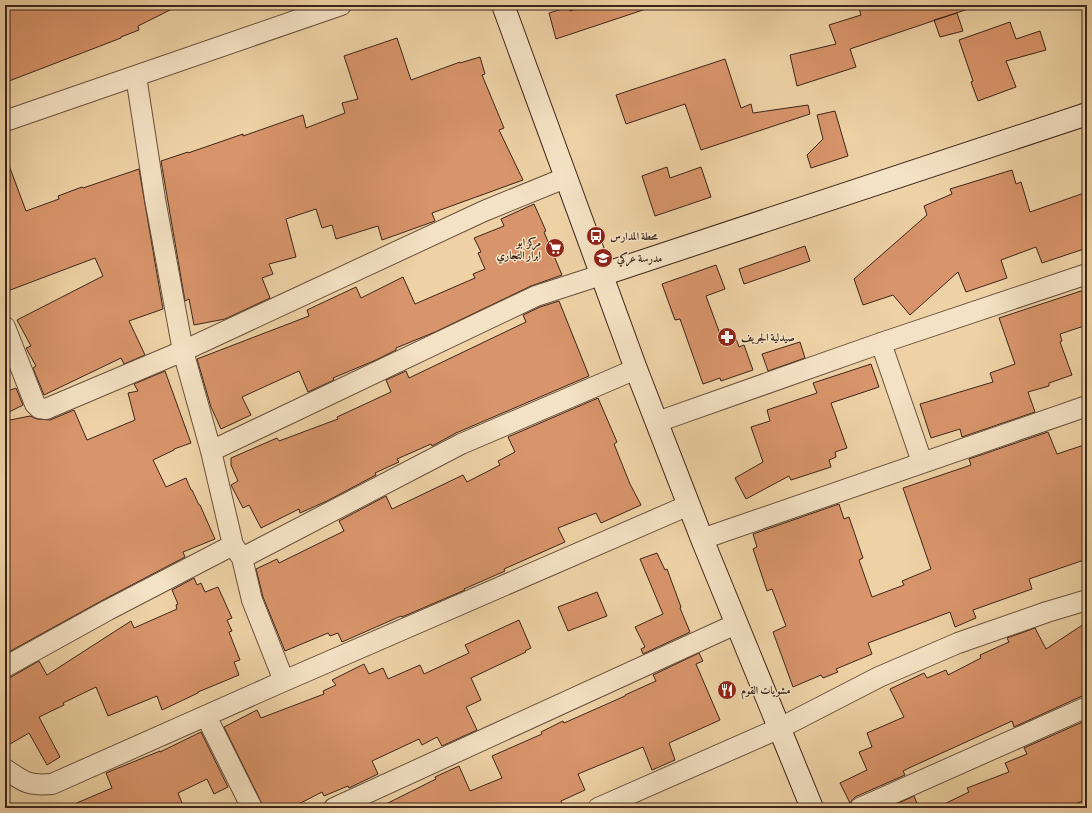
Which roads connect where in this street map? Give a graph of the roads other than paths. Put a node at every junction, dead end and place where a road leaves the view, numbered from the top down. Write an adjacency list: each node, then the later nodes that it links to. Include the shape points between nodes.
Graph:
1 (341, 5): 3 (street)
2 (503, 5): 6 (street)
3 (136, 76): 5 (street); 11 (street)
4 (1087, 114): 8 (street)
5 (5, 121)
6 (565, 178): 8 (street); 11 (street, via 484,211)
7 (1087, 274): 10 (street)
8 (601, 275): 12 (street); 15 (street, via 536,296)
9 (5, 327): 11 (street, via 35,404 46,409)
10 (881, 343): 14 (street); 16 (street)
11 (183, 351): 15 (street)
12 (636, 369): 14 (street); 19 (street, via 461,444)
13 (1087, 406): 16 (street)
14 (657, 422): 17 (street)
15 (211, 451): 19 (street)
16 (922, 462): 18 (street)
17 (689, 505): 18 (street); 23 (street)
18 (702, 539): 21 (street)
19 (238, 551): 22 (street, via 108,610); 23 (street, via 252,600)
20 (1087, 600): 26 (street, via 958,643 878,677)
21 (736, 624): 26 (street); 29 (street)
22 (5, 667)
23 (284, 681): 25 (street)
24 (1087, 707): 32 (street)
25 (206, 716): 27 (street, via 52,784 37,786 22,781); 28 (street)
26 (780, 728): 30 (street); 31 (street)
27 (5, 769)
28 (252, 808)
29 (334, 808)
30 (598, 808)
31 (812, 808)
32 (860, 808)

